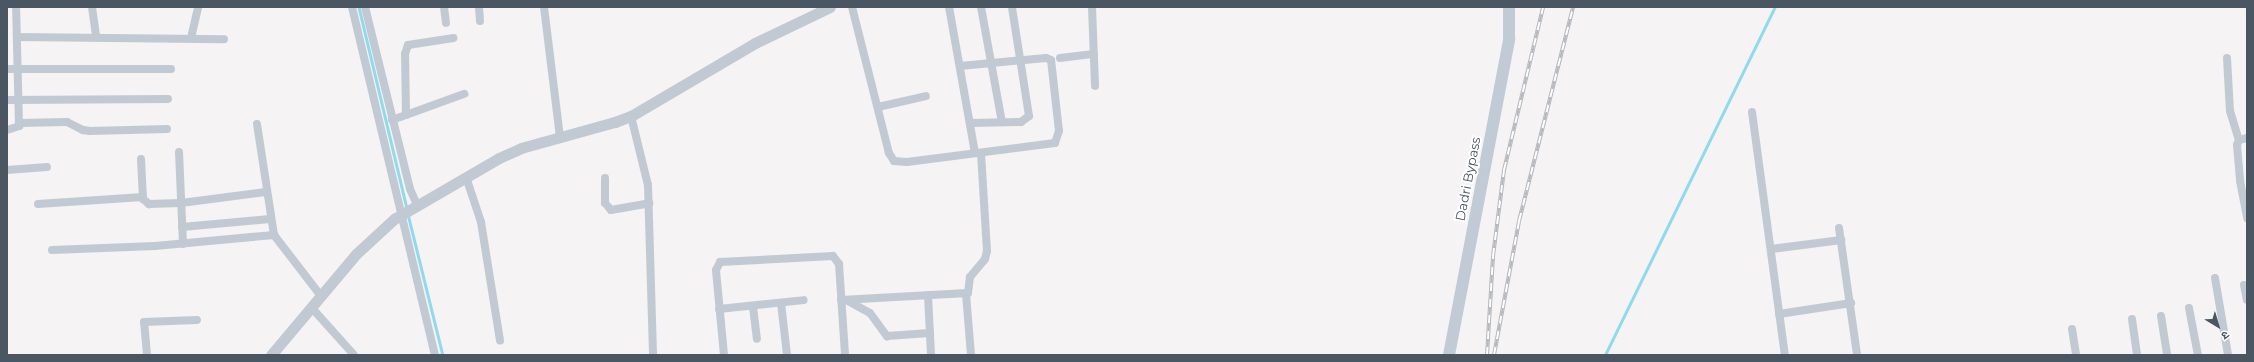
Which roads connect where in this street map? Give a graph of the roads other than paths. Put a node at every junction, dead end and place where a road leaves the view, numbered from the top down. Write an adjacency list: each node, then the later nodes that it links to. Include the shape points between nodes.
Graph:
1 (16, 7): 19 (street)
2 (92, 7): 18 (street)
3 (198, 7): 20 (street)
4 (352, 7): 63 (street)
5 (365, 7): 42 (street)
6 (444, 7): 17 (street)
7 (479, 7): 16 (street)
8 (544, 7): 49 (street)
9 (830, 7): 41 (street, via 755,43)
10 (852, 7): 38 (street)
11 (949, 7): 28 (street)
12 (981, 7): 27 (street)
13 (1012, 7): 26 (street)
14 (1092, 7): 23 (street)
15 (1509, 7): 105 (main road, Dadri Bypass, via 1509,40)
16 (480, 21)
17 (446, 23)
18 (96, 36): 19 (street); 20 (street)
19 (17, 37): 30 (street)
20 (192, 38): 22 (street)
21 (454, 38): 40 (street, via 408,45 405,54)
22 (224, 39)
23 (1094, 54): 24 (street); 32 (street)
24 (1060, 58)
25 (2227, 58): 50 (street, via 2230,112)
26 (1021, 60): 27 (street); 43 (street, via 1029,116 1026,121); 52 (street, via 1052,60 1059,132 1057,140 1052,144)
27 (991, 63): 28 (street); 43 (street)
28 (960, 66): 45 (street)
29 (7, 68): 30 (street)
30 (18, 68): 31 (street); 35 (street)
31 (171, 68)
32 (1095, 86)
33 (464, 94): 40 (street)
34 (926, 96): 38 (street)
35 (19, 99): 36 (street); 37 (street); 44 (street)
36 (168, 99)
37 (7, 100)
38 (878, 107): 52 (street, via 890,153 897,163)
39 (1752, 112): 71 (street)
40 (406, 115): 42 (street)
41 (631, 116): 49 (street, via 610,124); 61 (street, via 648,185)
42 (392, 120): 63 (street, via 410,190)
43 (1002, 122): 45 (street)
44 (19, 123): 47 (street, via 67,122 90,131); 48 (street, via 18,128)
45 (970, 123): 52 (street)
46 (257, 124): 58 (street)
47 (167, 129)
48 (7, 130)
49 (560, 136): 56 (street, via 521,148)
50 (2243, 139): 64 (street, via 2237,145)
51 (179, 152): 60 (street)
52 (978, 153): 75 (street, via 986,256 971,276)
53 (141, 159): 59 (street)
54 (47, 167): 55 (street)
55 (7, 170)
56 (466, 177): 63 (street); 94 (street, via 481,222)
57 (605, 178): 61 (street, via 605,203 611,210)
58 (266, 192): 60 (street); 65 (street)
59 (143, 197): 60 (street, via 149,204); 62 (street)
60 (181, 203): 66 (street)
61 (648, 203): 99 (street)
62 (38, 204)
63 (409, 210): 77 (street, via 356,254); 98 (street)
64 (2247, 218)
65 (270, 219): 66 (street); 68 (street)
66 (182, 227): 70 (street)
67 (1839, 228): 69 (street)
68 (274, 235): 70 (street); 77 (street)
69 (1841, 240): 71 (street); 82 (street)
70 (183, 244): 72 (street)
71 (1770, 249): 87 (street)
72 (52, 250)
73 (2215, 278): 112 (street)
74 (2244, 286): 80 (street)
75 (966, 294): 76 (street); 104 (street)
76 (928, 295): 79 (street); 92 (street)
77 (321, 296): 84 (street)
78 (804, 300): 81 (street)
79 (843, 300): 86 (street, via 839,264 833,256 720,262 716,270); 92 (street, via 870,313 887,336); 102 (street)
80 (2247, 300)
81 (781, 303): 83 (street); 101 (street)
82 (1851, 304): 87 (street); 107 (street)
83 (754, 306): 86 (street); 93 (street)
84 (311, 307): 96 (street); 97 (street)
85 (2189, 308): 111 (street)
86 (719, 309): 100 (street)
87 (1780, 314): 106 (street)
88 (2161, 316): 110 (street)
89 (2132, 319): 109 (street)
90 (197, 320): 95 (street, via 144,322)
91 (2072, 329): 108 (street)
92 (930, 333): 103 (street)
93 (757, 339)
94 (500, 340)
95 (147, 355)
96 (271, 355)
97 (354, 355)
98 (435, 355)
99 (653, 355)
100 (724, 355)
101 (787, 355)
102 (845, 355)
103 (931, 355)
104 (971, 355)
105 (1449, 355)
106 (1785, 355)
107 (1857, 355)
108 (2076, 355)
109 (2137, 355)
110 (2167, 355)
111 (2198, 355)
112 (2228, 355)

